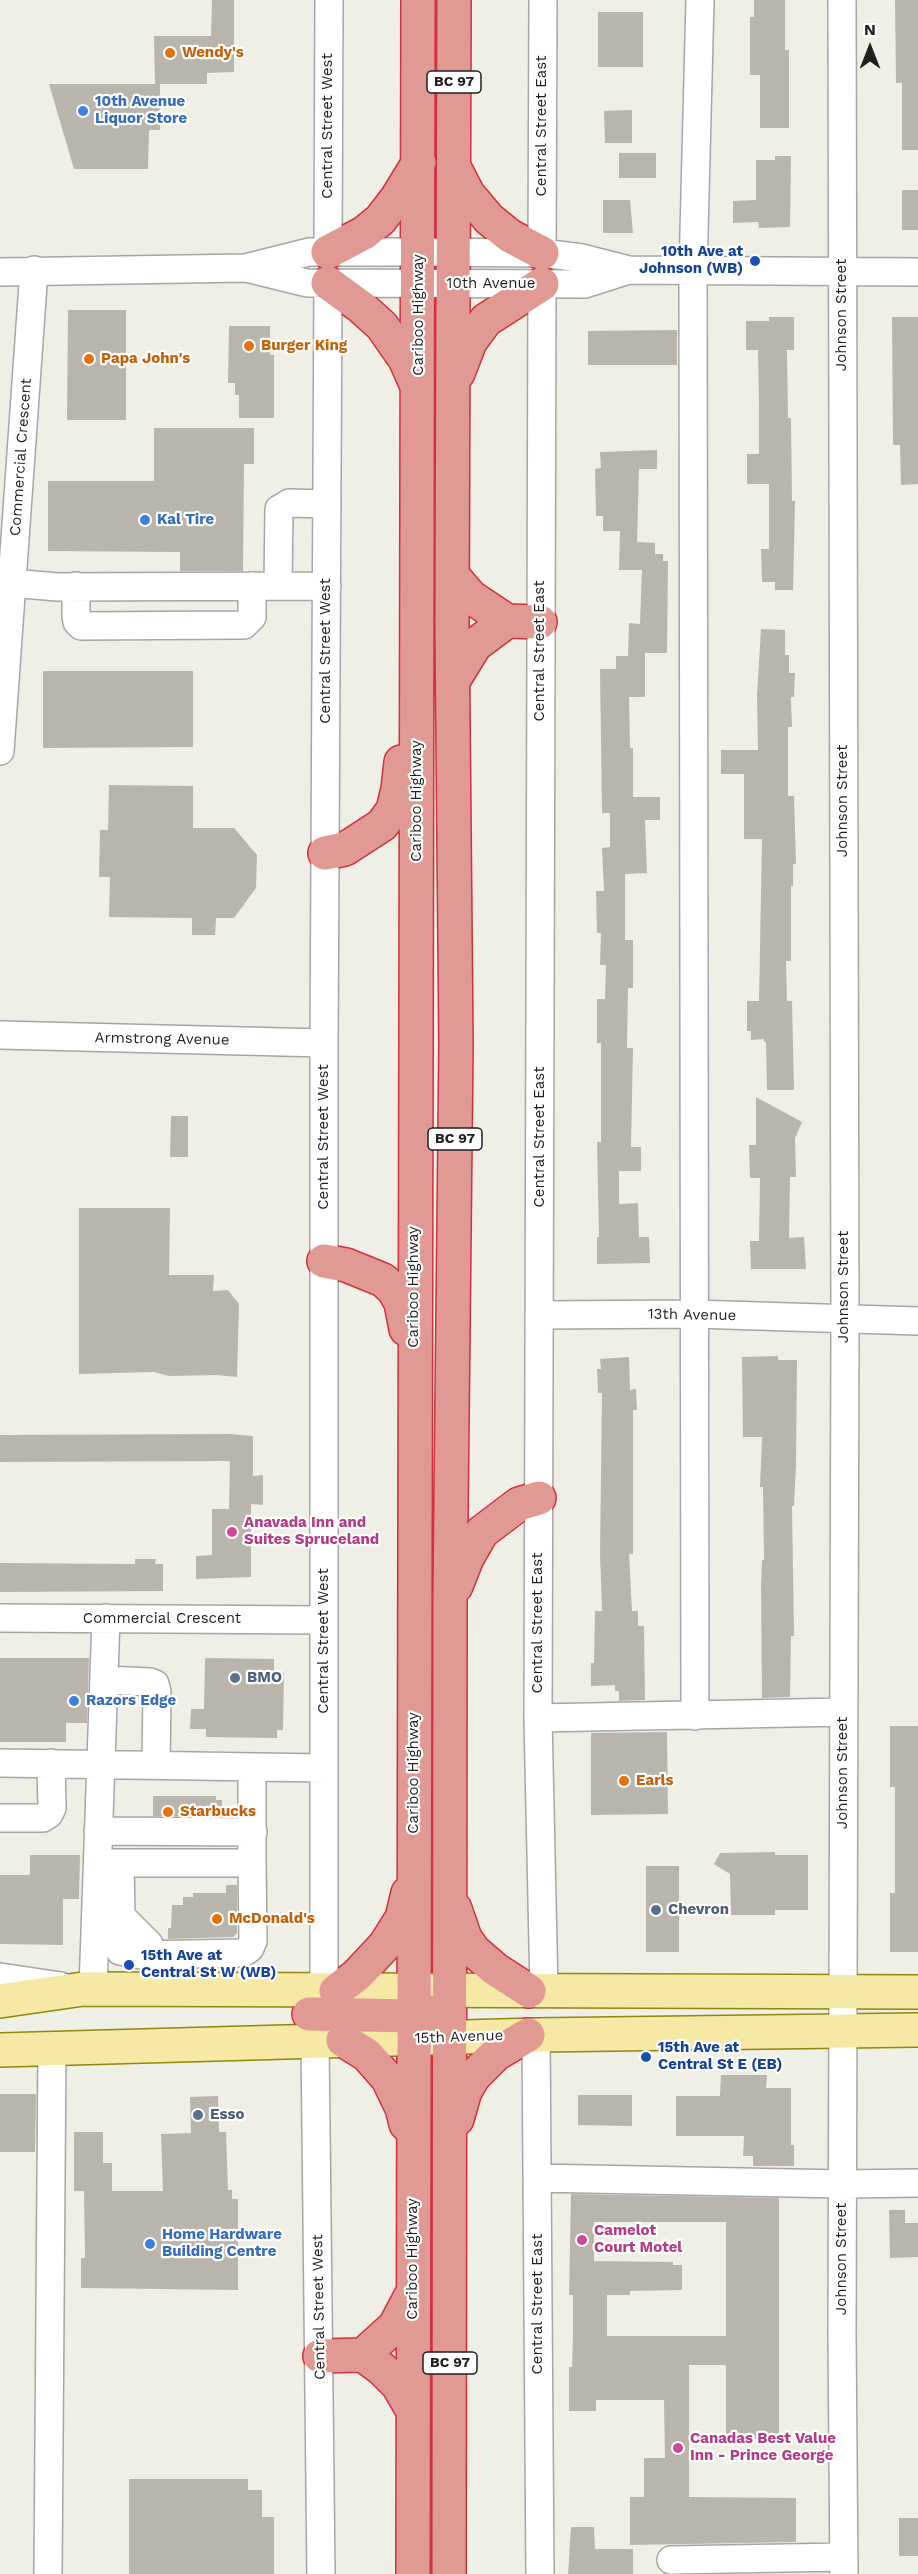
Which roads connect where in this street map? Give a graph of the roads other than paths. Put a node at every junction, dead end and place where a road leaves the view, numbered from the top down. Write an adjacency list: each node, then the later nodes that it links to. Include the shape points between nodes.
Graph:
1 (329, 0): 9 (street, Central Street West)
2 (418, 0): 7 (highway, Cariboo Highway / BC 97)
3 (454, 0): 8 (highway, BC 97)
4 (543, 0): 12 (street, Central Street East)
5 (700, 0): 15 (street)
6 (842, 0): 16 (street, Johnson Street)
7 (419, 162): 9 (highway, via 380,220); 10 (highway, Cariboo Highway / BC 97)
8 (453, 165): 11 (highway, BC 97); 12 (highway, via 468,194 489,219)
9 (328, 268): 10 (street, 10th Avenue); 13 (street, 10th Avenue, via 309,252 245,268); 19 (highway, via 382,326 405,359); 20 (street, Central Street West)
10 (419, 268): 11 (street, 10th Avenue); 19 (highway, Cariboo Highway / BC 97)
11 (453, 268): 12 (street, 10th Avenue); 18 (highway, BC 97)
12 (542, 268): 15 (street, 10th Avenue, via 582,258 629,270); 18 (highway, via 486,320 470,342); 28 (street, Central Street East)
13 (34, 270): 14 (street, 10th Avenue); 22 (street, Commercial Crescent)
14 (0, 272)
15 (693, 272): 16 (street, 10th Avenue); 36 (street)
16 (842, 272): 17 (street, 10th Avenue); 38 (street, Johnson Street)
17 (918, 272)
18 (453, 386): 21 (highway, BC 97)
19 (419, 391): 29 (highway, Cariboo Highway / BC 97)
20 (327, 504): 25 (street, via 289,503 279,509); 26 (street, Central Street West)
21 (452, 575): 27 (highway, via 471,597); 30 (highway, BC 97)
22 (12, 583): 23 (street); 31 (street, Commercial Crescent)
23 (76, 586): 24 (street); 24 (street, via 76,616 81,626 244,625 252,617)
24 (252, 586): 25 (street)
25 (278, 586): 26 (street)
26 (327, 586): 32 (street, Central Street West)
27 (507, 621): 28 (highway); 30 (highway, via 475,645)
28 (540, 622): 37 (street, Central Street East)
29 (418, 673): 32 (highway, via 405,719 393,810 382,825 345,849); 40 (highway, Cariboo Highway / BC 97)
30 (453, 681): 42 (highway, BC 97, via 456,1044)
31 (0, 751)
32 (325, 853): 34 (street, Central Street West)
33 (0, 1035): 34 (street, Armstrong Avenue)
34 (324, 1043): 35 (street, Central Street West)
35 (324, 1261): 40 (highway, via 346,1265 382,1280 393,1290 401,1303); 45 (street, Central Street West)
36 (694, 1314): 37 (street, 13th Avenue); 38 (street, 13th Avenue); 48 (street)
37 (539, 1315): 41 (street, Central Street East)
38 (845, 1320): 39 (street, 13th Avenue); 47 (street, Johnson Street)
39 (918, 1321)
40 (414, 1370): 61 (highway, Cariboo Highway / BC 97)
41 (539, 1498): 42 (highway, via 519,1504 482,1532); 49 (street, Central Street East)
42 (450, 1599): 62 (highway, BC 97)
43 (0, 1618): 44 (street, Commercial Crescent)
44 (106, 1618): 45 (street, Commercial Crescent); 46 (street)
45 (324, 1620): 55 (street, Central Street West)
46 (104, 1680): 52 (street); 53 (street, via 155,1684)
47 (843, 1712): 48 (street); 67 (street, Johnson Street)
48 (695, 1716): 49 (street)
49 (538, 1718): 65 (street, Central Street East)
50 (0, 1763): 51 (street)
51 (51, 1763): 52 (street); 56 (street, via 49,1814 43,1818)
52 (101, 1764): 53 (street); 57 (street)
53 (156, 1765): 54 (street)
54 (252, 1767): 55 (street); 58 (street)
55 (324, 1768): 70 (street, Central Street West)
56 (0, 1818)
57 (98, 1831): 58 (street); 59 (street)
58 (253, 1832): 60 (street)
59 (109, 1863): 60 (street); 60 (street, via 121,1916 114,1928 120,1951 153,1954 243,1953 250,1948); 64 (street)
60 (252, 1863)
61 (414, 1868): 70 (highway, via 402,1918 385,1945); 71 (highway, Cariboo Highway / BC 97)
62 (450, 1892): 65 (highway, via 465,1938 474,1951 495,1969); 66 (highway, BC 97)
63 (0, 1977): 64 (street, 15th Avenue)
64 (88, 1989): 69 (main road, 15th Avenue); 70 (main road, 15th Avenue)
65 (537, 1991): 66 (main road, 15th Avenue); 67 (main road, 15th Avenue)
66 (450, 1992): 71 (main road, 15th Avenue); 75 (highway, BC 97)
67 (842, 1992): 68 (main road, 15th Avenue); 72 (street, Johnson Street)
68 (918, 1992)
69 (0, 2001)
70 (325, 2015): 71 (main road, 15th Avenue); 71 (main road, 15th Avenue); 76 (main road, via 189,2034 152,2045); 79 (highway, via 388,2079 402,2108); 85 (street, Central Street West)
71 (414, 2015): 75 (main road, 15th Avenue); 79 (highway, Cariboo Highway / BC 97)
72 (842, 2030): 73 (main road, 15th Avenue); 74 (main road, 15th Avenue); 82 (street, Johnson Street)
73 (918, 2030)
74 (532, 2035): 75 (main road, 15th Avenue); 78 (highway, via 496,2054 474,2076 465,2091); 80 (street, Central Street East)
75 (450, 2037): 78 (highway, BC 97)
76 (52, 2049): 77 (main road); 89 (street)
77 (0, 2050)
78 (450, 2153): 92 (highway, BC 97)
79 (413, 2154): 83 (highway, Cariboo Highway / BC 97)
80 (537, 2178): 82 (street); 93 (street, Central Street East)
81 (918, 2183): 82 (street)
82 (843, 2184): 88 (street, Johnson Street)
83 (413, 2292): 84 (highway, via 395,2326); 86 (highway, Cariboo Highway / BC 97)
84 (363, 2355): 85 (highway); 86 (highway, via 398,2385)
85 (320, 2356): 90 (street, Central Street West)
86 (413, 2411): 91 (highway, Cariboo Highway / BC 97)
87 (671, 2560): 88 (street)
88 (844, 2566)
89 (48, 2574)
90 (321, 2574)
91 (413, 2574)
92 (449, 2574)
93 (540, 2574)

